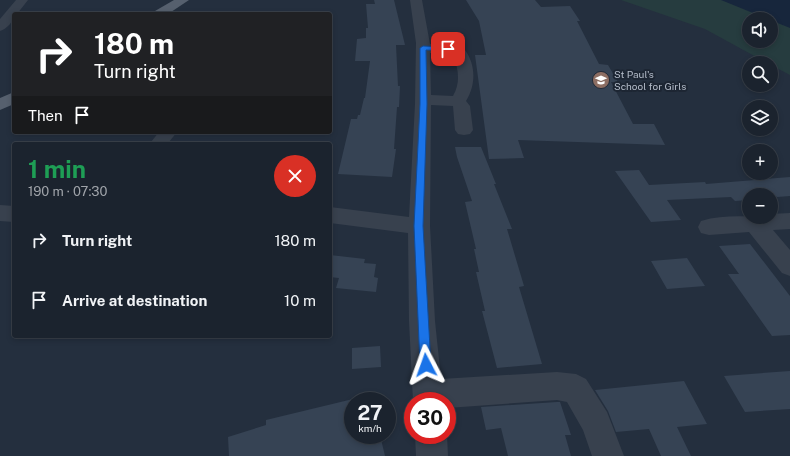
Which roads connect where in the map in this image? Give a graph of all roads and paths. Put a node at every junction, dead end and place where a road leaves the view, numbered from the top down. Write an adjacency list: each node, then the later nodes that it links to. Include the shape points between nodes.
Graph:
1 (22, 0): 4 (street)
2 (183, 0): 6 (main road)
3 (416, 0): 8 (street)
4 (12, 12)
5 (12, 12): 7 (street)
6 (162, 12)
7 (0, 27)
8 (423, 48): 10 (street); 11 (street, via 448,49 460,54 467,80 465,91)
9 (12, 98): 12 (main road)
10 (423, 100): 11 (street); 22 (street)
11 (458, 101): 13 (street, via 462,106)
12 (0, 105)
13 (464, 130)
14 (166, 134): 15 (street)
15 (160, 142)
16 (0, 214): 17 (street)
17 (12, 214)
18 (332, 215): 22 (street)
19 (790, 221): 20 (street)
20 (778, 222)
21 (754, 224): 23 (street); 24 (street)
22 (419, 226): 25 (street)
23 (709, 227)
24 (790, 266)
25 (428, 392)
26 (456, 395): 29 (street, via 557,386 576,388 596,423)
27 (431, 444): 28 (street)
28 (432, 456)
29 (608, 456)

